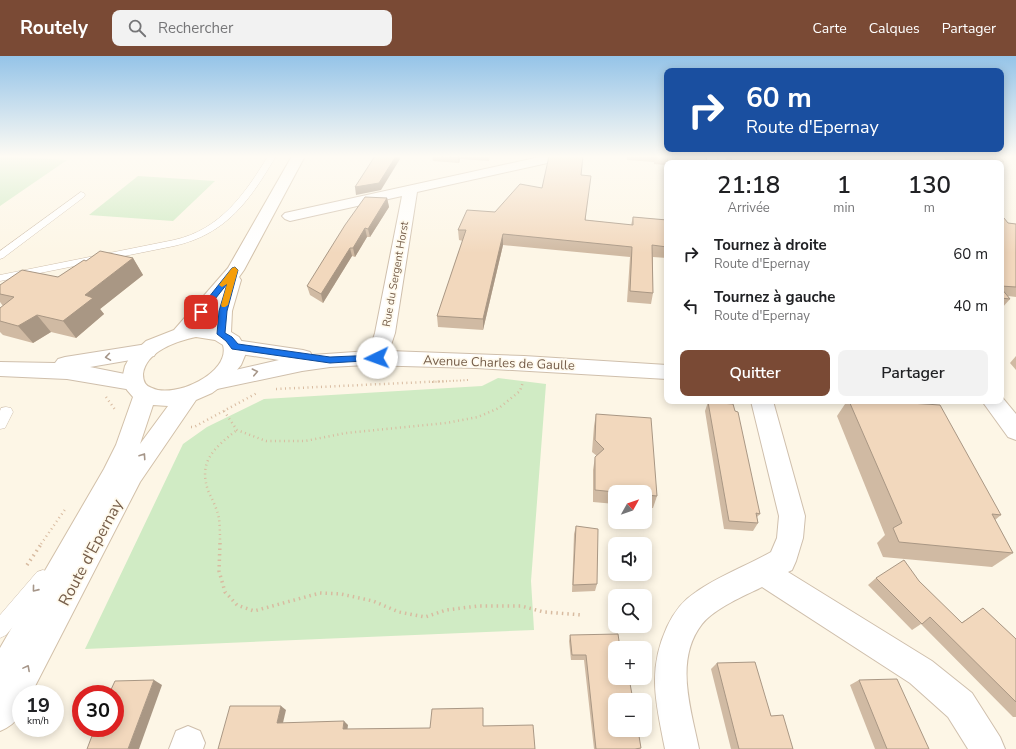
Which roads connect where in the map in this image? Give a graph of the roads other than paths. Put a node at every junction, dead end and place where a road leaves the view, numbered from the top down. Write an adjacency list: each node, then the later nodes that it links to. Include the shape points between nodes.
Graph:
1 (252, 188): 9 (lane, via 231,213 204,233 190,239)
2 (280, 188): 8 (street)
3 (417, 188): 4 (street)
4 (410, 190): 6 (street); 13 (street, Rue du Sergent Horst, via 385,333)
5 (81, 196): 7 (lane)
6 (290, 216)
7 (0, 256)
8 (235, 270): 10 (street); 11 (street, via 223,311)
9 (0, 278)
10 (181, 334): 11 (street, via 209,331); 12 (street)
11 (228, 340): 14 (street, Avenue Charles de Gaulle); 18 (street, via 236,355 227,372)
12 (146, 351): 15 (street, one-way to 15); 19 (street, via 136,362 132,373)
13 (377, 358): 14 (street, Avenue Charles de Gaulle); 17 (street, Avenue Charles de Gaulle, via 569,365)
14 (330, 360): 18 (street, Avenue Charles de Gaulle, one-way to 14, via 264,380)
15 (36, 368): 16 (street); 19 (street, via 97,375)
16 (0, 369)
17 (664, 372)
18 (217, 381): 20 (street)
19 (139, 388): 20 (street, via 157,398); 26 (street, Route d'Epernay, via 135,428)
20 (188, 395): 30 (street, Route d'Epernay, one-way to 20, via 131,475)
21 (763, 404): 27 (street, via 792,516 790,538 782,561)
22 (992, 404): 25 (street)
23 (6, 412): 24 (lane)
24 (0, 424)
25 (1016, 431)
26 (113, 476): 28 (lane, one-way to 28, via 71,543); 29 (street, Route d'Epernay)
27 (763, 572): 31 (street, via 731,586 706,602 692,613 682,629 674,647 670,672); 32 (street, via 921,672 960,706)
28 (0, 629)
29 (0, 679)
30 (0, 714)
31 (682, 749)
32 (988, 749)

